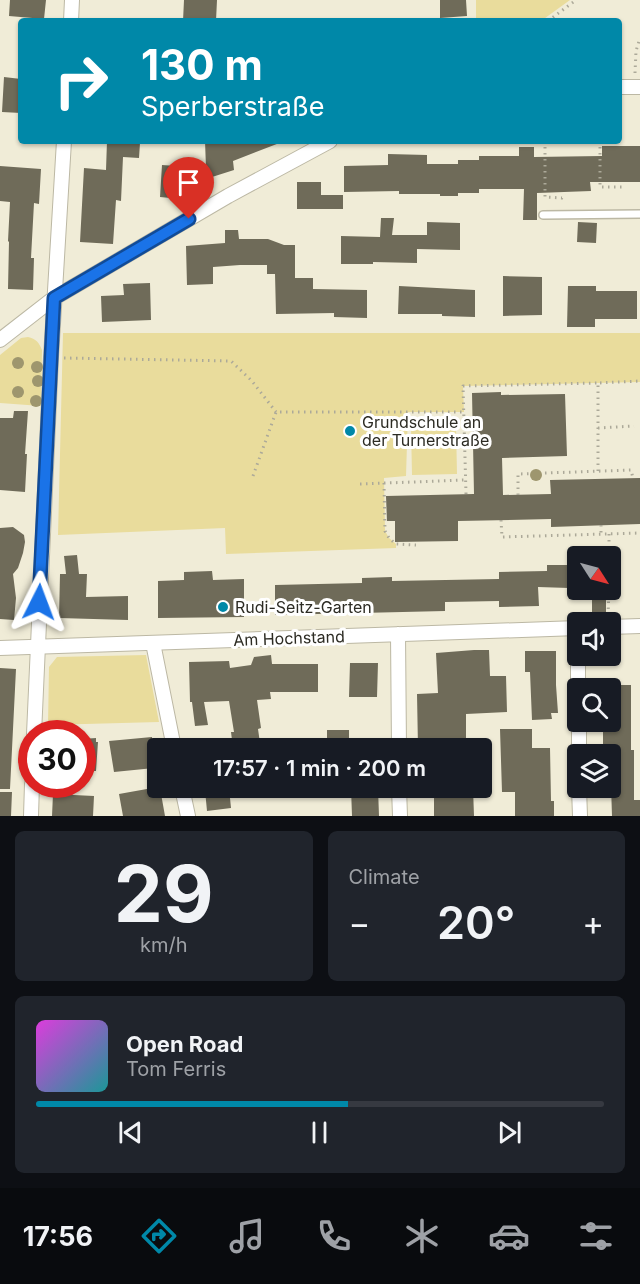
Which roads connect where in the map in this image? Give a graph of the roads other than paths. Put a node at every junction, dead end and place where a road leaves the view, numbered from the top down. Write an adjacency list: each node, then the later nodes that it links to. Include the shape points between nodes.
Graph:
1 (72, 0): 2 (street)
2 (71, 18)
3 (622, 87): 4 (street)
4 (638, 87)
5 (64, 144): 9 (street)
6 (324, 144): 9 (street)
7 (640, 214): 8 (lane)
8 (543, 216)
9 (54, 298): 10 (street); 16 (street)
10 (0, 340)
11 (621, 624): 12 (street)
12 (640, 626)
13 (567, 628): 14 (street, Am Hochstand)
14 (398, 634): 15 (street, Am Hochstand); 20 (street)
15 (153, 643): 16 (street, Am Hochstand); 19 (street)
16 (37, 646): 17 (street, Am Hochstand); 18 (street)
17 (0, 648)
18 (34, 720)
19 (172, 738)
20 (399, 738)
21 (32, 798): 25 (street)
22 (184, 798): 26 (street)
23 (399, 798): 27 (street)
24 (579, 798): 28 (street)
25 (31, 816)
26 (188, 816)
27 (400, 816)
28 (580, 816)

